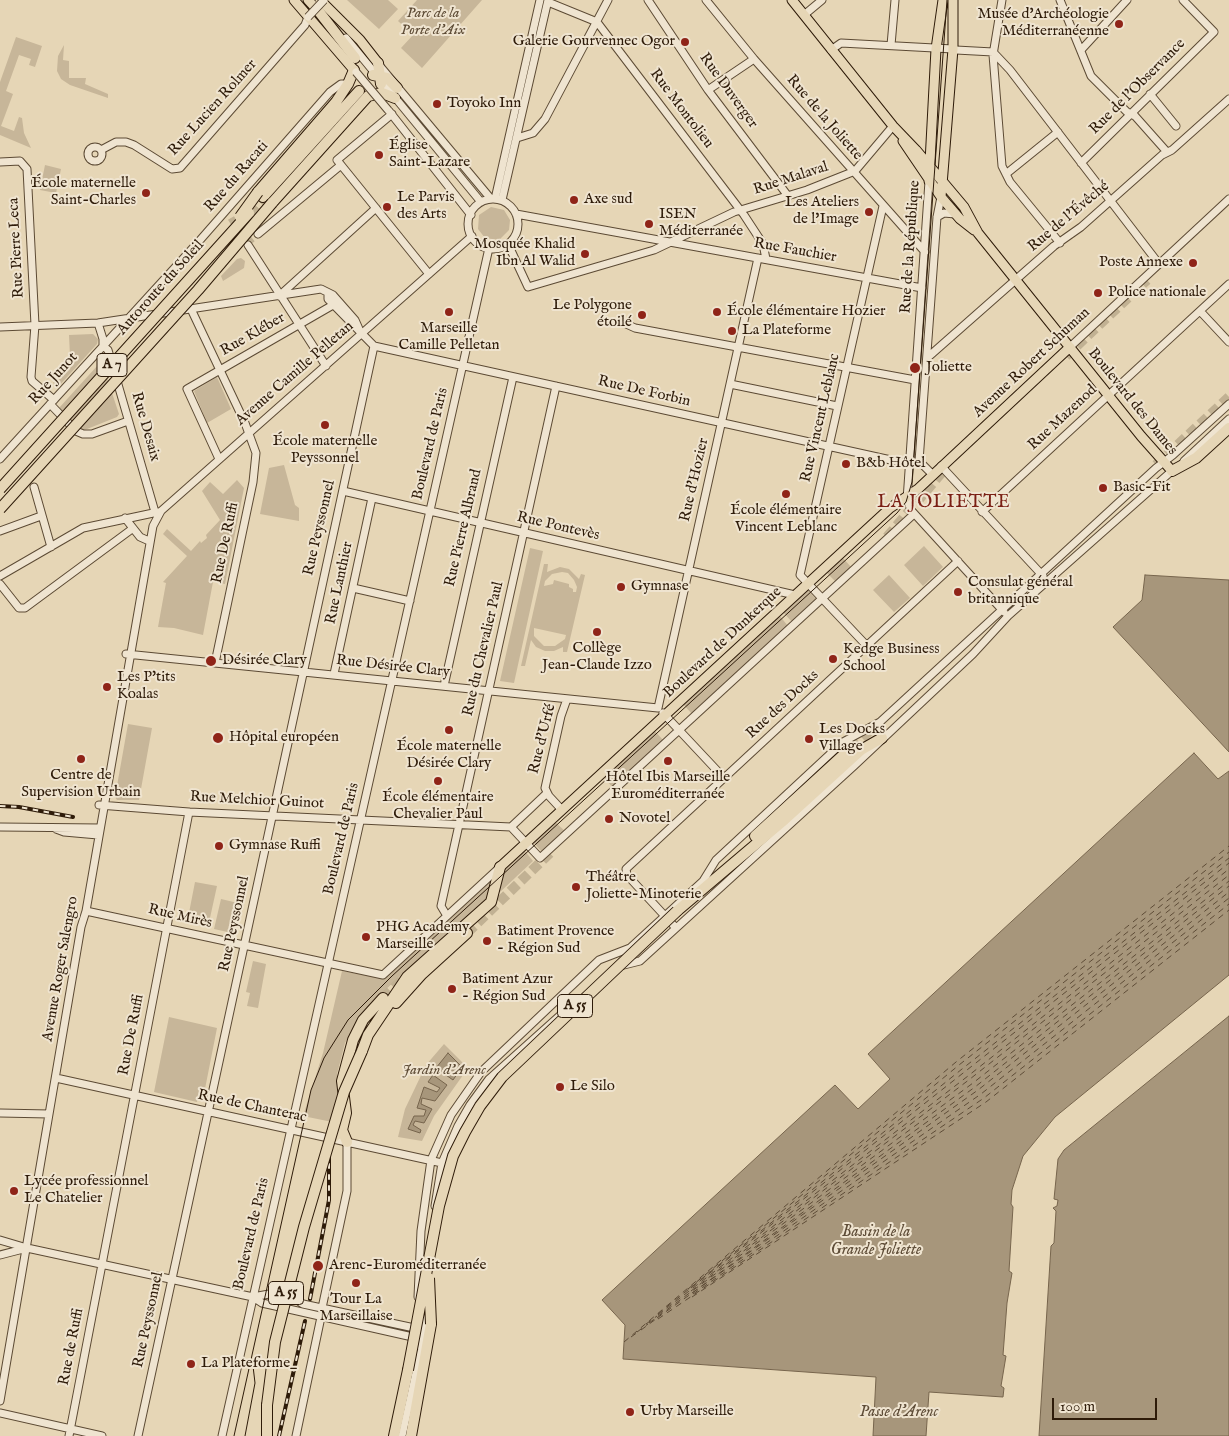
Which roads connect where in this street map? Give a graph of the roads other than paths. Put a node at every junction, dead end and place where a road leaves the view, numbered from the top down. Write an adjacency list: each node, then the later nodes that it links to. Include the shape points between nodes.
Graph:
1 (294, 0): 20 (main road)
2 (308, 0): 18 (main road)
3 (322, 0): 20 (street, Rue Lucien Rolmer, bridge); 30 (main road)
4 (540, 0): 64 (street)
5 (608, 0): 21 (street)
6 (648, 0): 36 (street, Rue Duverger)
7 (706, 0): 29 (street, Rue de la Joliette)
8 (792, 0): 19 (main road, Boulevard des Dames)
9 (822, 0): 19 (street)
10 (895, 0): 22 (street)
11 (943, 0): 23 (main road, Rue de la République)
12 (953, 0): 26 (main road, Rue de la République)
13 (1002, 0): 27 (street)
14 (1060, 0): 24 (street)
15 (1127, 0): 24 (street)
16 (1183, 0): 39 (street, Rue de l'Observance, via 1214,32)
17 (548, 1): 21 (street); 48 (street)
18 (320, 13): 28 (highway); 33 (street)
19 (804, 15): 25 (main road, Boulevard des Dames)
20 (308, 17): 32 (main road); 50 (street, Rue Lucien Rolmer, via 305,26 180,168 172,168 126,142 116,142)
21 (597, 22): 48 (street, via 545,119 533,133); 71 (street, Rue Montolieu)
22 (891, 45): 23 (street); 25 (street, via 841,43)
23 (936, 48): 26 (street); 49 (main road, Rue de la République)
24 (1082, 49): 43 (street, via 1092,76)
25 (832, 50): 44 (main road, Boulevard des Dames)
26 (954, 50): 27 (street); 60 (main road, Rue de la République)
27 (993, 52): 31 (street); 34 (street)
28 (355, 58)
29 (754, 59): 36 (street); 57 (street, Rue de la Joliette)
30 (378, 63): 33 (highway); 38 (street)
31 (1010, 70): 34 (street, via 999,71); 46 (street)
32 (355, 71): 35 (highway); 42 (street, bridge)
33 (378, 78): 38 (highway)
34 (994, 78): 58 (street, via 1002,166)
35 (348, 84): 61 (highway); 70 (street, Rue du Racati, via 333,89)
36 (708, 90): 62 (street, Rue Duverger)
37 (359, 91): 61 (highway)
38 (396, 93): 64 (street); 66 (street); 143 (highway, Autoroute du Soleil / A 7, bridge, via 368,96)
39 (1150, 94): 43 (street, Rue de l'Observance); 45 (street)
40 (1229, 99): 52 (street, Rue de l'Évêché)
41 (338, 104): 61 (highway)
42 (390, 112): 55 (street, via 337,160); 75 (street)
43 (1129, 114): 52 (street, via 1135,116); 54 (street, Rue de l'Observance)
44 (892, 126): 47 (main road, Boulevard des Dames); 57 (street)
45 (1176, 126)
46 (1058, 132): 54 (street); 58 (street)
47 (899, 134): 51 (main road, Boulevard des Dames); 59 (main road, Boulevard des Dames)
48 (517, 138): 64 (street)
49 (930, 143): 51 (main road); 56 (main road, Rue de la République)
50 (101, 150)
51 (916, 150): 56 (main road, Boulevard des Dames)
52 (1167, 152): 67 (street, Rue de l'Évêché)
53 (0, 162): 103 (street, Rue Pierre Leca, via 20,161 27,169)
54 (1081, 163): 67 (street)
55 (341, 165): 69 (street); 79 (street)
56 (929, 166): 59 (main road, Rue de la République); 60 (main road, Boulevard des Dames)
57 (854, 172): 62 (street, Rue Malaval); 68 (street, Rue de la Joliette)
58 (1006, 174): 83 (street)
59 (929, 180): 63 (main road, Boulevard des Dames); 87 (street, Rue de la République)
60 (942, 183): 63 (main road, Rue de la République); 78 (main road, Boulevard des Dames, via 967,212)
61 (261, 195): 81 (highway, bridge)
62 (788, 196): 71 (street, Rue Malaval)
63 (941, 197): 74 (main road, Boulevard des Dames); 76 (street, Rue de la République)
64 (496, 199): 66 (street); 73 (street, via 508,204)
65 (1229, 199): 89 (street, Avenue Robert Schuman)
66 (481, 202): 75 (street)
67 (1110, 202): 83 (street, Rue de l'Évêché); 89 (street)
68 (883, 206): 87 (street, Rue de la Joliette); 91 (street, Rue Vincent Leblanc)
69 (376, 208): 90 (street); 96 (street)
70 (226, 210): 77 (street); 100 (street, Rue du Racati)
71 (740, 210): 82 (street, Rue Malaval); 88 (street, Rue Montolieu, via 763,244)
72 (249, 213): 81 (highway, A 7, bridge)
73 (516, 214): 82 (street, Rue Fauchier); 84 (street, via 517,231)
74 (955, 214): 76 (street, via 944,213); 78 (main road, Boulevard des Dames)
75 (471, 215): 80 (street, via 469,226)
76 (937, 217): 112 (street, Rue de la République)
77 (231, 218)
78 (978, 233): 92 (main road, Boulevard des Dames)
79 (258, 234)
80 (472, 236): 86 (street); 90 (street, Avenue Camille Pelletan)
81 (224, 240): 139 (highway, Autoroute du Soleil / A 7, bridge)
82 (672, 242): 84 (street, Rue Malaval, via 528,287); 88 (street, Rue Fauchier)
83 (1060, 242): 92 (street, Rue de l'Évêché)
84 (508, 244): 86 (street)
85 (248, 245): 96 (street)
86 (489, 248): 114 (street, Boulevard de Paris)
87 (925, 252): 94 (street, Rue de la République)
88 (762, 258): 91 (street, Rue Fauchier); 111 (street, Rue d'Hozier)
89 (1159, 264): 110 (street, Avenue Robert Schuman)
90 (430, 274): 106 (street, Avenue Camille Pelletan)
91 (867, 277): 94 (street, Rue Fauchier); 115 (street, Rue Vincent Leblanc)
92 (1016, 280): 110 (main road, Boulevard des Dames); 112 (street, Rue de l'Évêché)
93 (1229, 284): 99 (street, Rue Mazenod)
94 (922, 288): 118 (street, Rue de la République)
95 (326, 292): 96 (street); 97 (street); 106 (street, via 355,320)
96 (279, 296): 98 (street); 104 (street)
97 (333, 305): 104 (street, Rue Kléber); 106 (street)
98 (192, 308): 100 (street); 116 (street, Rue De Ruffi)
99 (1200, 311): 107 (street); 121 (street, Rue Mazenod)
100 (129, 318): 101 (street); 108 (street, Rue Junot)
101 (98, 323): 103 (street); 108 (street, Rue Desaix)
102 (624, 323): 111 (street, via 635,328)
103 (35, 325): 105 (street); 122 (street, Rue Pierre Leca, via 31,379)
104 (299, 325): 113 (street); 116 (street, Rue Kléber)
105 (0, 327)
106 (361, 331): 109 (street); 113 (street, Avenue Camille Pelletan)
107 (1229, 342)
108 (103, 346): 122 (street, Rue Junot); 126 (street, Rue Desaix, via 108,350)
109 (374, 346): 114 (street, Rue De Forbin); 140 (street, Rue Peyssonnel)
110 (1070, 347): 121 (main road, Boulevard des Dames); 135 (main road, Avenue Robert Schuman)
111 (738, 348): 115 (street); 119 (street, Rue d'Hozier)
112 (927, 358): 137 (street, Rue de la République, via 919,461)
113 (326, 366): 129 (street, Avenue Camille Pelletan)
114 (463, 366): 117 (street, Rue De Forbin); 145 (street, Boulevard de Paris)
115 (846, 368): 118 (street); 124 (street, Rue Vincent Leblanc)
116 (221, 370): 129 (street, Rue De Ruffi); 132 (street, Rue Kléber, via 187,389)
117 (513, 377): 120 (street, Rue De Forbin); 150 (street, Rue Pierre Albrand)
118 (915, 380): 134 (street, Rue de la République)
119 (730, 384): 124 (street); 127 (street, Rue d'Hozier)
120 (556, 386): 127 (street, Rue De Forbin); 153 (street, Rue du Chevalier Paul)
121 (1109, 394): 133 (main road, Boulevard des Dames); 146 (street, Rue Mazenod)
122 (52, 402): 126 (street, via 76,431 83,434); 131 (street, Rue Junot)
123 (1229, 404): 133 (street)
124 (837, 406): 130 (street, Rue Vincent Leblanc)
125 (1229, 419): 136 (street)
126 (128, 421): 144 (street, Rue Desaix)
127 (722, 423): 130 (street, Rue De Forbin); 157 (street, Rue d'Hozier)
128 (1229, 428): 136 (highway, via 1196,458)
129 (248, 431): 132 (street, Avenue Camille Pelletan); 171 (street, Rue De Ruffi, via 256,463)
130 (828, 446): 134 (street, Rue De Forbin); 161 (street, Rue Vincent Leblanc, via 800,575)
131 (0, 459)
132 (219, 460): 144 (street, Avenue Camille Pelletan)
133 (1163, 462): 136 (main road, Boulevard des Dames); 158 (street)
134 (909, 464): 141 (street, Rue de la République)
135 (942, 466): 137 (main road, Boulevard de Dunkerque); 146 (street)
136 (1172, 471): 160 (street)
137 (933, 475): 141 (main road, Boulevard de Dunkerque)
138 (34, 488): 148 (street)
139 (0, 489)
140 (343, 491): 142 (street, Rue Pontevès); 172 (street, Rue Peyssonnel)
141 (906, 497): 147 (street); 161 (main road, Boulevard de Dunkerque, via 896,502)
142 (372, 498): 145 (street, Rue Pontevès); 163 (street, Rue Lanthier)
143 (0, 509)
144 (158, 512): 149 (street); 154 (street, Avenue Camille Pelletan)
145 (430, 512): 150 (street, Rue Pontevès); 166 (street, Boulevard de Paris)
146 (982, 512): 158 (street)
147 (914, 514): 156 (street); 165 (street)
148 (42, 516): 152 (street); 155 (street)
149 (125, 518): 151 (street); 155 (street, via 83,528)
150 (479, 523): 153 (street, Rue Pontevès); 175 (street, Rue Pierre Albrand)
151 (132, 528): 154 (street); 162 (street, via 25,608 18,608)
152 (0, 531)
153 (524, 533): 157 (street, Rue Pontevès); 176 (street, Rue du Chevalier Paul)
154 (149, 541): 170 (street, Avenue Roger Salengro)
155 (51, 547): 159 (street)
156 (958, 561): 167 (street); 169 (street, Rue des Docks)
157 (689, 570): 164 (street, Rue Pontevès); 178 (street, Rue d'Hozier)
158 (1041, 574): 160 (street); 167 (street)
159 (0, 576)
160 (1048, 581): 168 (street)
161 (808, 583): 164 (main road, Boulevard de Dunkerque); 165 (street)
162 (0, 584)
163 (353, 588): 166 (street); 173 (street, Rue Lanthier)
164 (795, 595): 179 (main road, Boulevard de Dunkerque)
165 (822, 598): 169 (street); 180 (street)
166 (410, 601): 174 (street, Boulevard de Paris)
167 (1002, 610): 168 (street); 199 (street, via 880,722 843,742 716,860 703,880)
168 (1008, 616): 181 (street, via 973,654)
169 (867, 646): 183 (street, Rue des Docks)
170 (128, 654): 171 (street, Rue Désirée Clary); 185 (street, Avenue Roger Salengro)
171 (216, 663): 172 (street, Rue Désirée Clary)
172 (303, 672): 173 (street, Rue Désirée Clary); 188 (street, Rue Peyssonnel)
173 (334, 674): 174 (street, Rue Désirée Clary)
174 (392, 680): 175 (street, Rue Désirée Clary); 189 (street, Boulevard de Paris)
175 (444, 686): 176 (street, Rue Désirée Clary)
176 (488, 691): 177 (street, Rue Désirée Clary); 190 (street, Rue du Chevalier Paul)
177 (567, 699): 178 (street, Rue Désirée Clary); 184 (street, Rue d'Urfé, via 545,788)
178 (658, 708): 179 (street)
179 (664, 715): 180 (street); 186 (main road, Boulevard de Dunkerque)
180 (678, 730): 183 (street); 194 (street, via 540,858)
181 (882, 738): 195 (highway, via 861,750); 201 (street)
182 (851, 748): 195 (highway)
183 (724, 778): 199 (street, Rue des Docks, via 626,869 626,875)
184 (547, 793): 186 (street, Rue d'Urfé); 192 (street)
185 (101, 805): 187 (street, Rue Melchior Guinot); 193 (street, Avenue Roger Salengro)
186 (562, 810): 194 (main road, Boulevard de Dunkerque)
187 (189, 812): 188 (street, Rue Melchior Guinot); 200 (street, Rue De Ruffi)
188 (272, 816): 189 (street, Rue Melchior Guinot); 203 (street, Rue Peyssonnel)
189 (361, 820): 190 (street, Rue Melchior Guinot); 204 (street, Boulevard de Paris)
190 (458, 825): 192 (street, Rue Melchior Guinot); 198 (street, Rue du Chevalier Paul, via 441,906)
191 (0, 827): 193 (street)
192 (511, 827): 194 (street)
193 (99, 832): 197 (street, Avenue Roger Salengro)
194 (526, 843): 196 (main road, Boulevard de Dunkerque)
195 (750, 845): 220 (highway, A 55, bridge, via 525,1054 490,1091 454,1156 439,1206)
196 (500, 867): 198 (street, Boulevard de Dunkerque); 205 (highway, via 489,905 407,977)
197 (86, 911): 200 (street, Rue Mirès); 206 (street, Avenue Roger Salengro, via 80,927)
198 (447, 916): 204 (street, Boulevard de Dunkerque, via 387,972 378,975)
199 (664, 916): 201 (street); 215 (street, via 630,948 599,960 481,1072 450,1115)
200 (166, 928): 203 (street, Rue Mirès); 207 (street, Rue De Ruffi)
201 (676, 928): 216 (street, via 640,961 609,970 489,1079 463,1115)
202 (467, 934): 205 (highway)
203 (244, 946): 204 (street, Rue Mirès); 208 (street, Rue Peyssonnel)
204 (327, 963): 211 (street, Boulevard de Paris)
205 (389, 1002): 212 (highway, via 363,1020 348,1054 342,1081 346,1113); 236 (highway, A 55, bridge, via 344,1092 316,1184 275,1342 268,1391)
206 (56, 1078): 207 (street, Rue de Chanterac); 210 (street, Avenue Roger Salengro)
207 (135, 1096): 208 (street, Rue de Chanterac); 221 (street, Rue De Ruffi)
208 (208, 1112): 211 (street, Rue de Chanterac); 222 (street, Rue Peyssonnel)
209 (0, 1113): 210 (street)
210 (49, 1114): 218 (street, Avenue Roger Salengro)
211 (291, 1130): 213 (street, Rue de Chanterac); 223 (street, Boulevard de Paris)
212 (342, 1130): 213 (highway); 214 (highway)
213 (330, 1138): 214 (street, Rue de Chanterac)
214 (347, 1142): 215 (street, Rue de Chanterac); 224 (street, via 344,1212)
215 (431, 1160): 216 (street, Rue de Chanterac); 226 (street)
216 (442, 1163): 227 (street)
217 (0, 1240): 218 (street)
218 (27, 1248): 219 (street); 221 (street); 230 (street, Avenue Roger Salengro)
219 (0, 1255)
220 (430, 1260): 238 (highway, A 55, bridge); 240 (highway, bridge, via 432,1320)
221 (102, 1263): 222 (street); 232 (street, Rue de Ruffi)
222 (172, 1279): 223 (street); 234 (street, Rue Peyssonnel)
223 (253, 1297): 224 (street, via 265,1293); 225 (street, via 262,1303); 235 (street, Boulevard de Paris)
224 (322, 1308): 226 (street)
225 (321, 1317): 228 (street); 237 (street)
226 (413, 1328): 227 (street); 228 (street)
227 (424, 1330): 229 (street)
228 (411, 1337): 229 (street); 238 (street)
229 (423, 1339): 239 (street)
230 (0, 1401)
231 (0, 1413): 232 (street)
232 (70, 1433): 233 (street)
233 (102, 1436)
234 (138, 1436)
235 (222, 1436)
236 (267, 1436)
237 (296, 1436)
238 (392, 1436)
239 (402, 1436)
240 (410, 1436)

